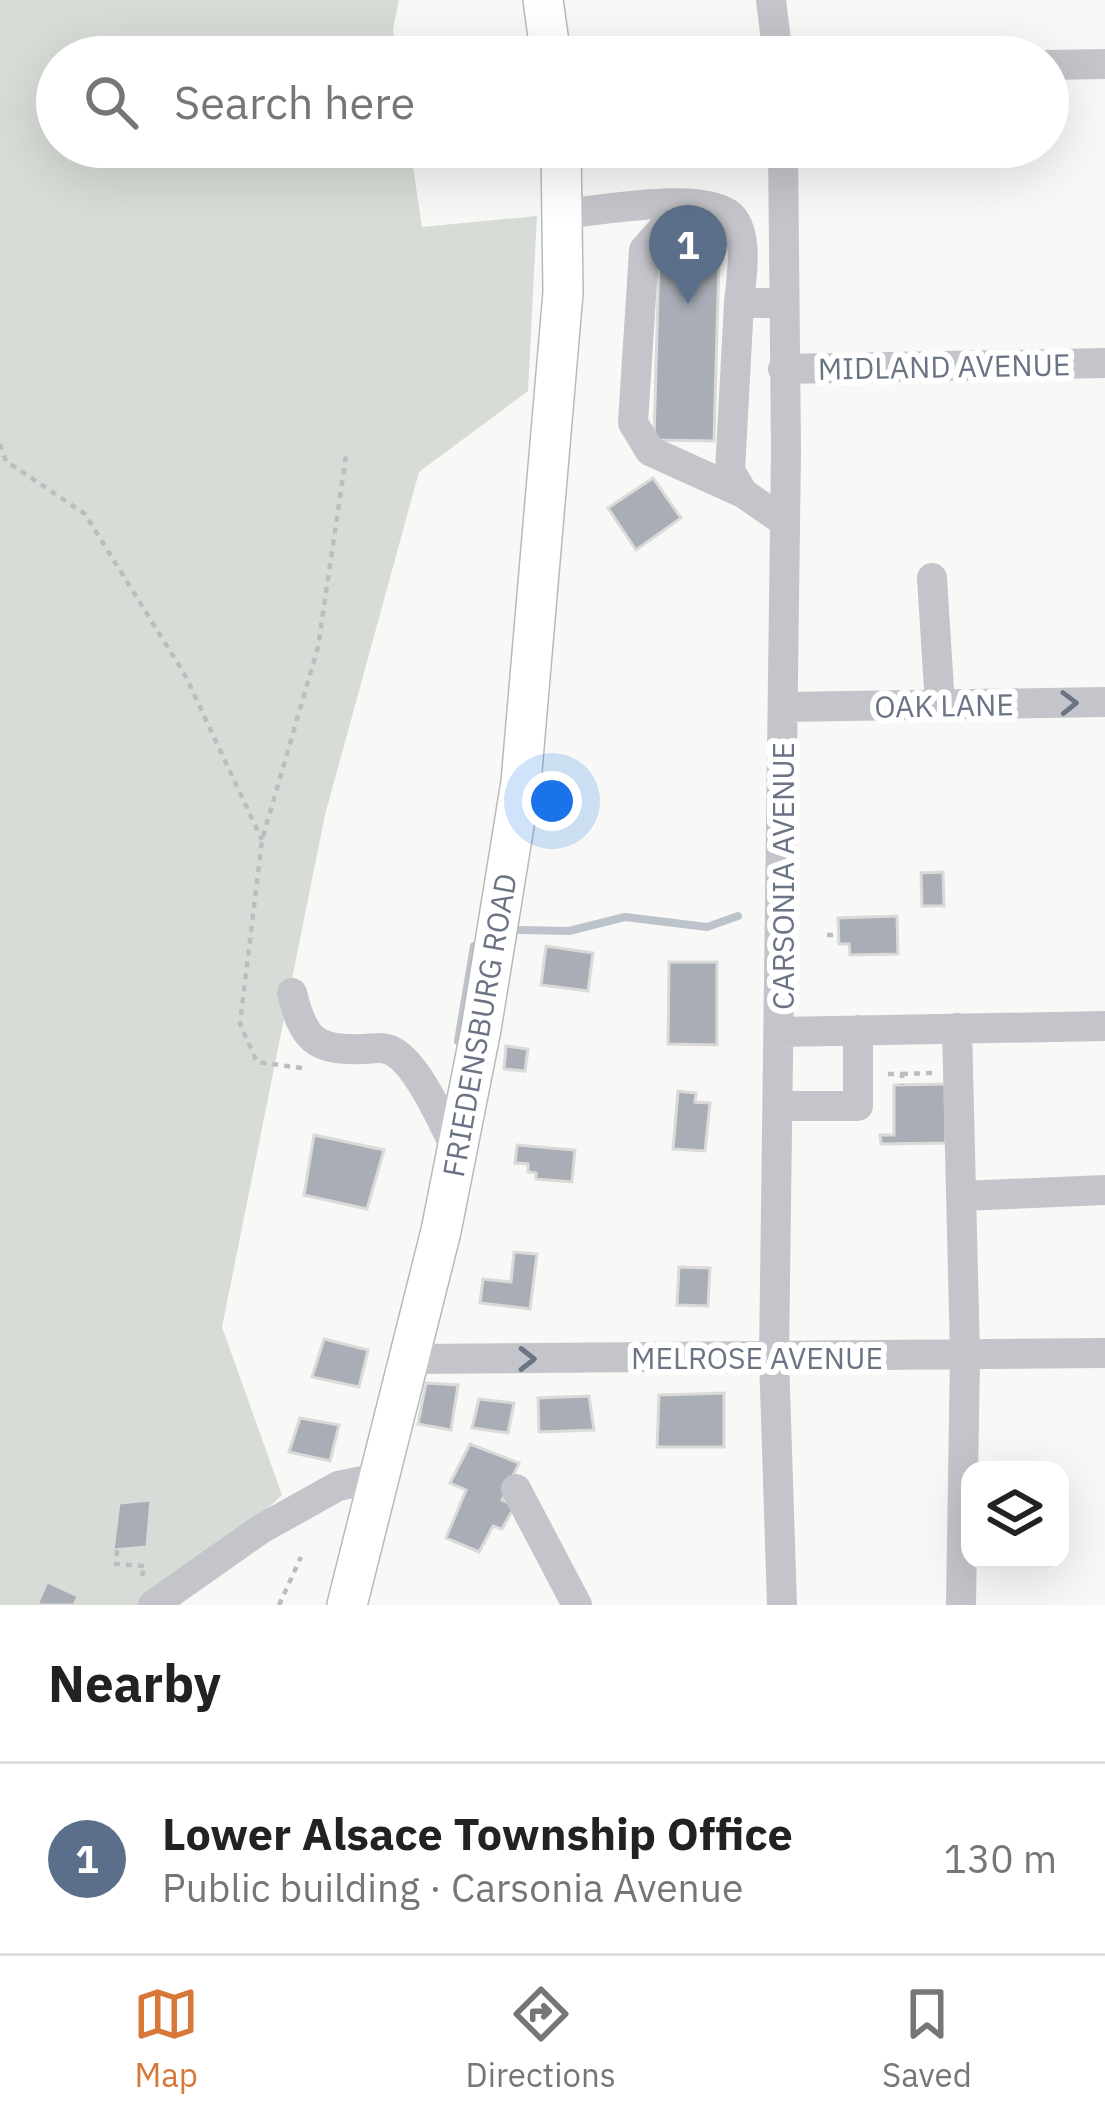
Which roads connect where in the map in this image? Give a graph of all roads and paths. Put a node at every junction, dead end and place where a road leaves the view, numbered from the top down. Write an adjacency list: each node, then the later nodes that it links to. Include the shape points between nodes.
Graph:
1 (543, 0): 3 (main road)
2 (771, 0): 4 (street)
3 (548, 36)
4 (775, 36)
5 (1105, 64): 6 (street)
6 (1069, 65)
7 (561, 168): 10 (main road, FRIEDENSBURG ROAD)
8 (783, 168): 12 (street, CARSONIA AVENUE)
9 (704, 205): 10 (street); 11 (street, via 736,223); 17 (street, via 667,224 644,250 633,423 650,451)
10 (564, 214): 35 (main road, FRIEDENSBURG ROAD, via 521,782)
11 (739, 303): 12 (street); 17 (street, via 730,471)
12 (784, 303): 14 (street, CARSONIA AVENUE)
13 (1105, 363): 14 (street, MIDLAND AVENUE)
14 (783, 369): 18 (street, CARSONIA AVENUE)
15 (0, 444): 23 (path, via 6,461 85,514 185,675)
16 (346, 457): 23 (path, via 318,647)
17 (743, 493): 18 (street)
18 (785, 522): 22 (street, CARSONIA AVENUE)
19 (932, 578): 21 (street)
20 (1105, 702): 21 (street, OAK LANE, one-way to 20)
21 (940, 705): 22 (street, OAK LANE)
22 (783, 707): 30 (street, CARSONIA AVENUE)
23 (262, 840): 31 (path, via 240,1024 257,1062)
24 (827, 935): 25 (path)
25 (839, 935)
26 (292, 993): 35 (street, via 298,1021 323,1047 384,1047 403,1058)
27 (1105, 1025): 28 (street)
28 (957, 1028): 29 (street); 37 (street)
29 (858, 1030): 30 (street); 34 (street, via 858,1106)
30 (780, 1032): 34 (street, CARSONIA AVENUE)
31 (322, 1070)
32 (933, 1073): 33 (path)
33 (902, 1074)
34 (780, 1106): 40 (street, CARSONIA AVENUE)
35 (457, 1151): 41 (main road, FRIEDENSBURG ROAD)
36 (1105, 1190): 37 (street)
37 (961, 1196): 39 (street)
38 (1105, 1353): 39 (street, MELROSE AVENUE)
39 (965, 1355): 40 (street, MELROSE AVENUE); 51 (street)
40 (774, 1358): 41 (street, MELROSE AVENUE, one-way to 40); 50 (street, CARSONIA AVENUE)
41 (410, 1359): 42 (main road, FRIEDENSBURG ROAD)
42 (382, 1477): 46 (street, via 338,1486); 48 (main road, FRIEDENSBURG ROAD)
43 (516, 1489): 49 (street)
44 (117, 1550): 46 (path, via 116,1564 145,1567)
45 (302, 1556): 47 (path)
46 (146, 1595)
47 (279, 1605)
48 (346, 1605)
49 (577, 1605)
50 (782, 1605)
51 (961, 1605)

